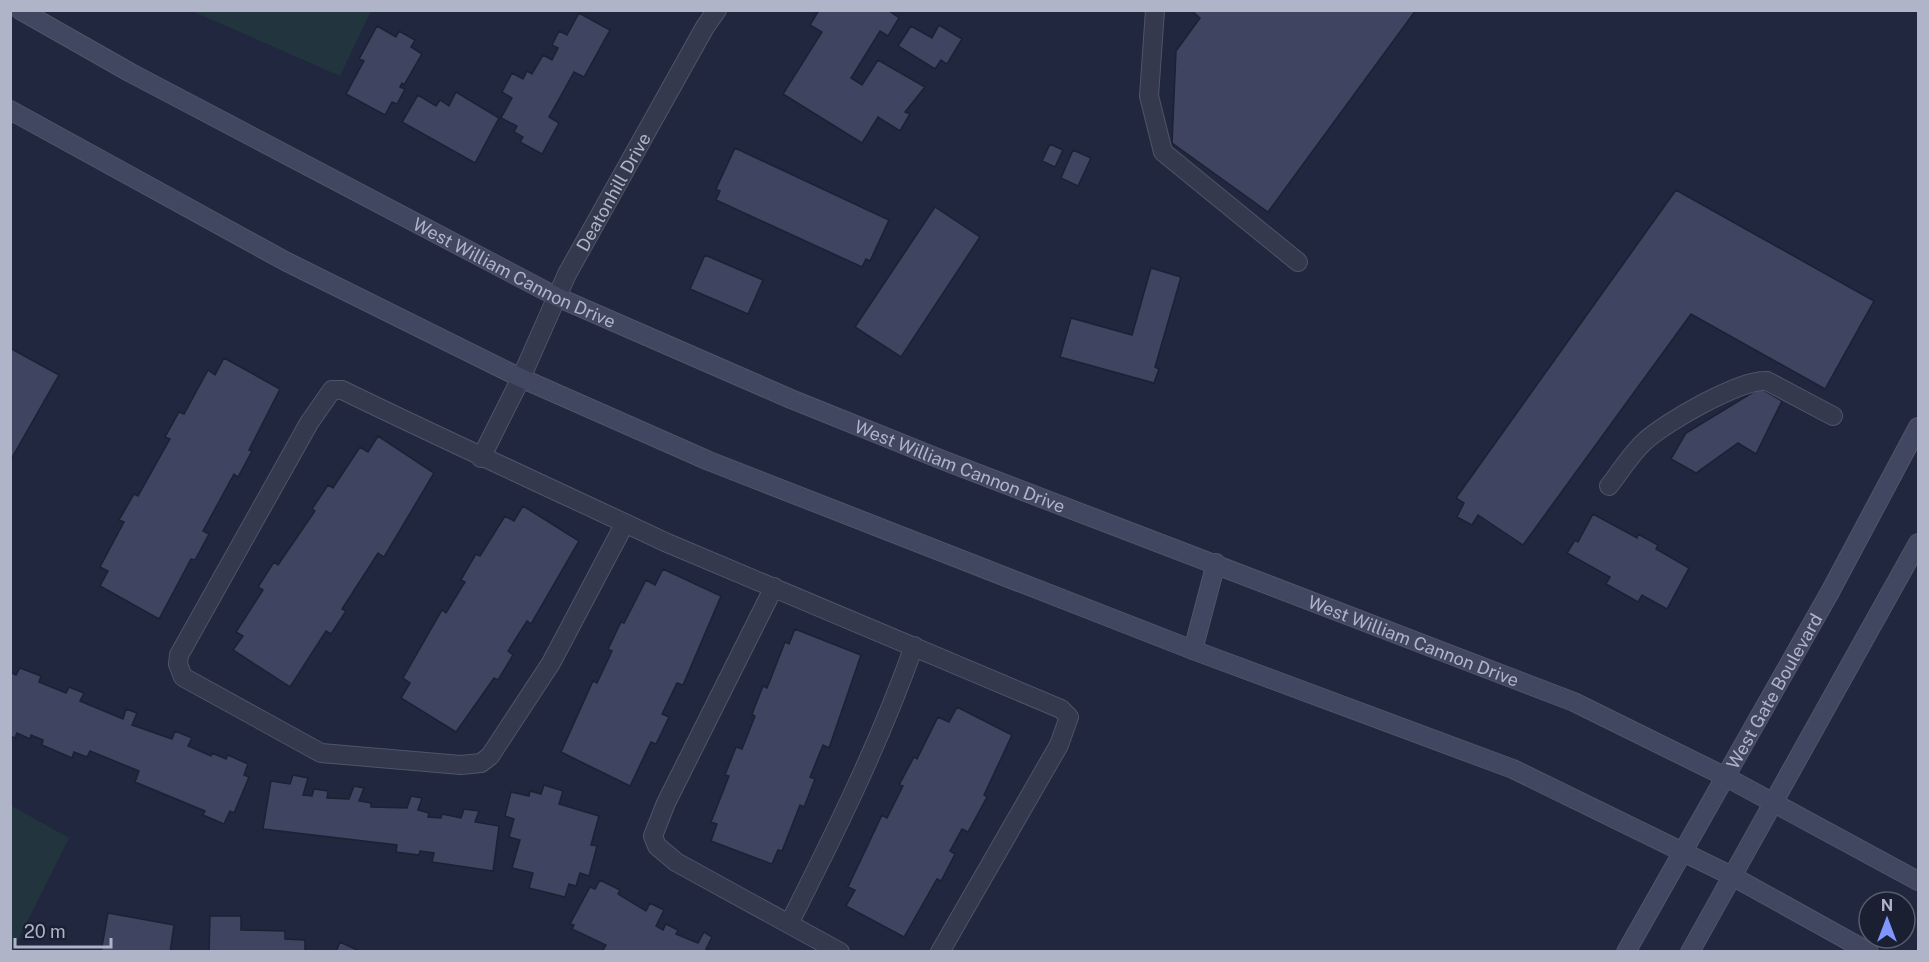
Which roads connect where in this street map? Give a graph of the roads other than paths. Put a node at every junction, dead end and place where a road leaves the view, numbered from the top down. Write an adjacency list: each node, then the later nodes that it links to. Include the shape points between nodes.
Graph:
1 (20, 10): 6 (main road, West William Cannon Drive, via 131,73)
2 (717, 10): 6 (street, Deatonhill Drive, via 684,63)
3 (1155, 10): 5 (street, via 1149,96 1163,152)
4 (10, 110): 7 (main road, via 285,261)
5 (1298, 262)
6 (557, 297): 7 (street, Deatonhill Drive); 14 (main road, West William Cannon Drive, via 846,421)
7 (521, 378): 10 (street, Deatonhill Drive); 17 (main road, via 709,461)
8 (1833, 416): 11 (street, via 1767,381 1756,380 1655,432)
9 (1918, 427): 18 (main road, West Gate Boulevard)
10 (482, 458): 12 (street); 12 (street, via 342,390 332,390 309,423 179,655 183,677 321,753 461,765 481,763 490,756 551,663)
11 (1609, 486)
12 (625, 523): 15 (street)
13 (1918, 543): 19 (main road)
14 (1216, 563): 17 (main road); 18 (main road, West William Cannon Drive, via 1574,702)
15 (774, 587): 16 (street); 23 (street, via 653,836 657,846 676,862)
16 (914, 646): 23 (street, via 853,798); 25 (street, via 1061,709 1069,717 1059,745)
17 (1192, 650): 20 (main road, via 1512,769)
18 (1726, 777): 19 (main road, West William Cannon Drive); 20 (main road, West Gate Boulevard)
19 (1773, 804): 21 (main road); 22 (main road, West William Cannon Drive)
20 (1684, 852): 21 (main road); 26 (main road, West Gate Boulevard)
21 (1732, 876): 27 (main road); 28 (main road)
22 (1918, 881)
23 (789, 924): 24 (street)
24 (840, 951)
25 (940, 951)
26 (1626, 951)
27 (1690, 951)
28 (1869, 951)

